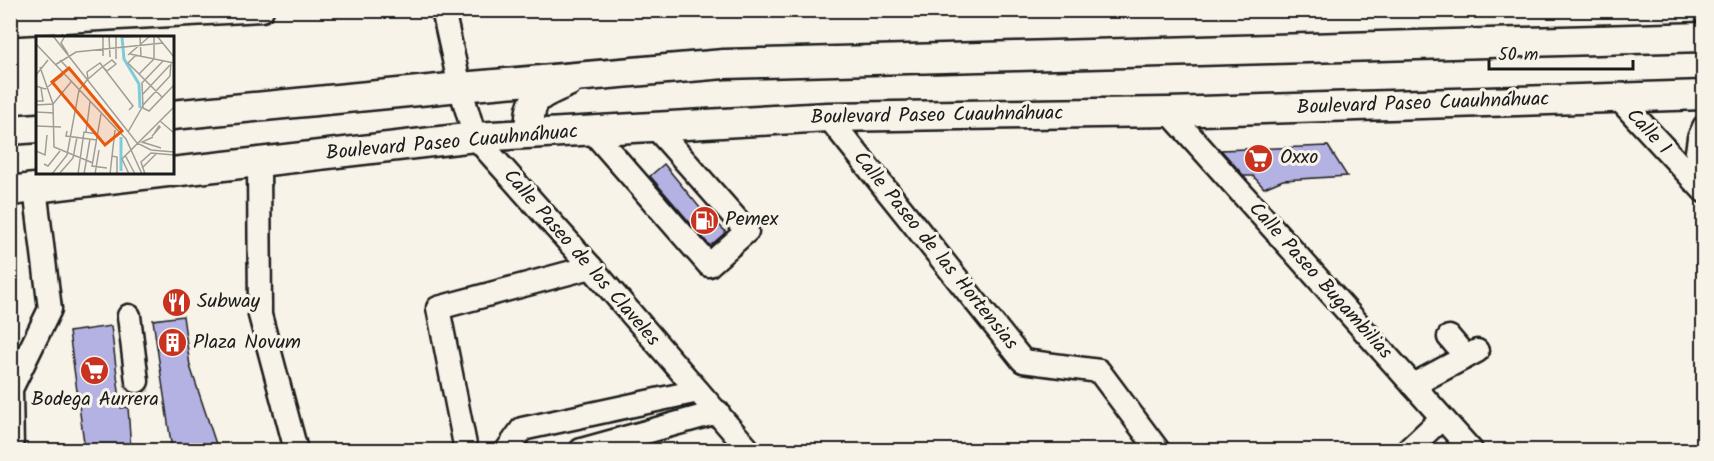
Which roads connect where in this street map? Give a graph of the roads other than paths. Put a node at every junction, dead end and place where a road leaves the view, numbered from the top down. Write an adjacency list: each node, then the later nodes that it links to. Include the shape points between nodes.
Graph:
1 (261, 10): 3 (street)
2 (443, 10): 6 (street, Calle Paseo de los Claveles)
3 (10, 24)
4 (1704, 37): 5 (main road, via 724,64)
5 (581, 76): 6 (main road); 17 (main road, via 541,94 531,104)
6 (460, 87): 10 (main road); 18 (street, Calle Paseo de los Claveles)
7 (1704, 95): 8 (main road, Boulevard Paseo Cuauhnáhuac)
8 (1617, 98): 9 (main road, Boulevard Paseo Cuauhnáhuac); 22 (street, Calle 1)
9 (1169, 112): 11 (main road, Boulevard Paseo Cuauhnáhuac); 28 (street, Calle Paseo Bugambilias)
10 (174, 115)
11 (828, 117): 12 (main road, Boulevard Paseo Cuauhnáhuac); 39 (street, Calle Paseo de las Hortensias, via 1023,361 1099,371)
12 (655, 127): 16 (main road, Boulevard Paseo Cuauhnáhuac); 16 (street, via 747,231 709,265)
13 (1704, 127): 22 (street, via 1699,138)
14 (36, 128): 15 (main road)
15 (10, 130)
16 (592, 131): 17 (main road, Boulevard Paseo Cuauhnáhuac)
17 (530, 133): 18 (main road, Boulevard Paseo Cuauhnáhuac)
18 (475, 137): 19 (main road, Boulevard Paseo Cuauhnáhuac); 24 (street, Calle Paseo de los Claveles)
19 (259, 162): 20 (main road, Boulevard Paseo Cuauhnáhuac); 34 (street, via 260,315)
20 (174, 172)
21 (151, 174): 23 (main road)
22 (1698, 186)
23 (23, 190): 33 (street, via 50,309 10,389)
24 (591, 267): 29 (street, Calle Paseo de los Claveles); 35 (street, via 438,308)
25 (129, 316): 27 (street)
26 (1449, 337): 28 (street, via 1472,354)
27 (137, 381)
28 (1413, 385): 31 (street, Calle Paseo Bugambilias)
29 (698, 391): 30 (street, Calle Paseo de los Claveles); 32 (street)
30 (718, 412): 37 (street); 38 (street, Calle Paseo de los Claveles)
31 (1442, 418): 40 (street); 41 (street, Calle Paseo Bugambilias)
32 (523, 440): 36 (street)
33 (12, 450)
34 (296, 450)
35 (466, 450)
36 (507, 450)
37 (581, 450)
38 (749, 450)
39 (1158, 450)
40 (1408, 450)
41 (1471, 450)

